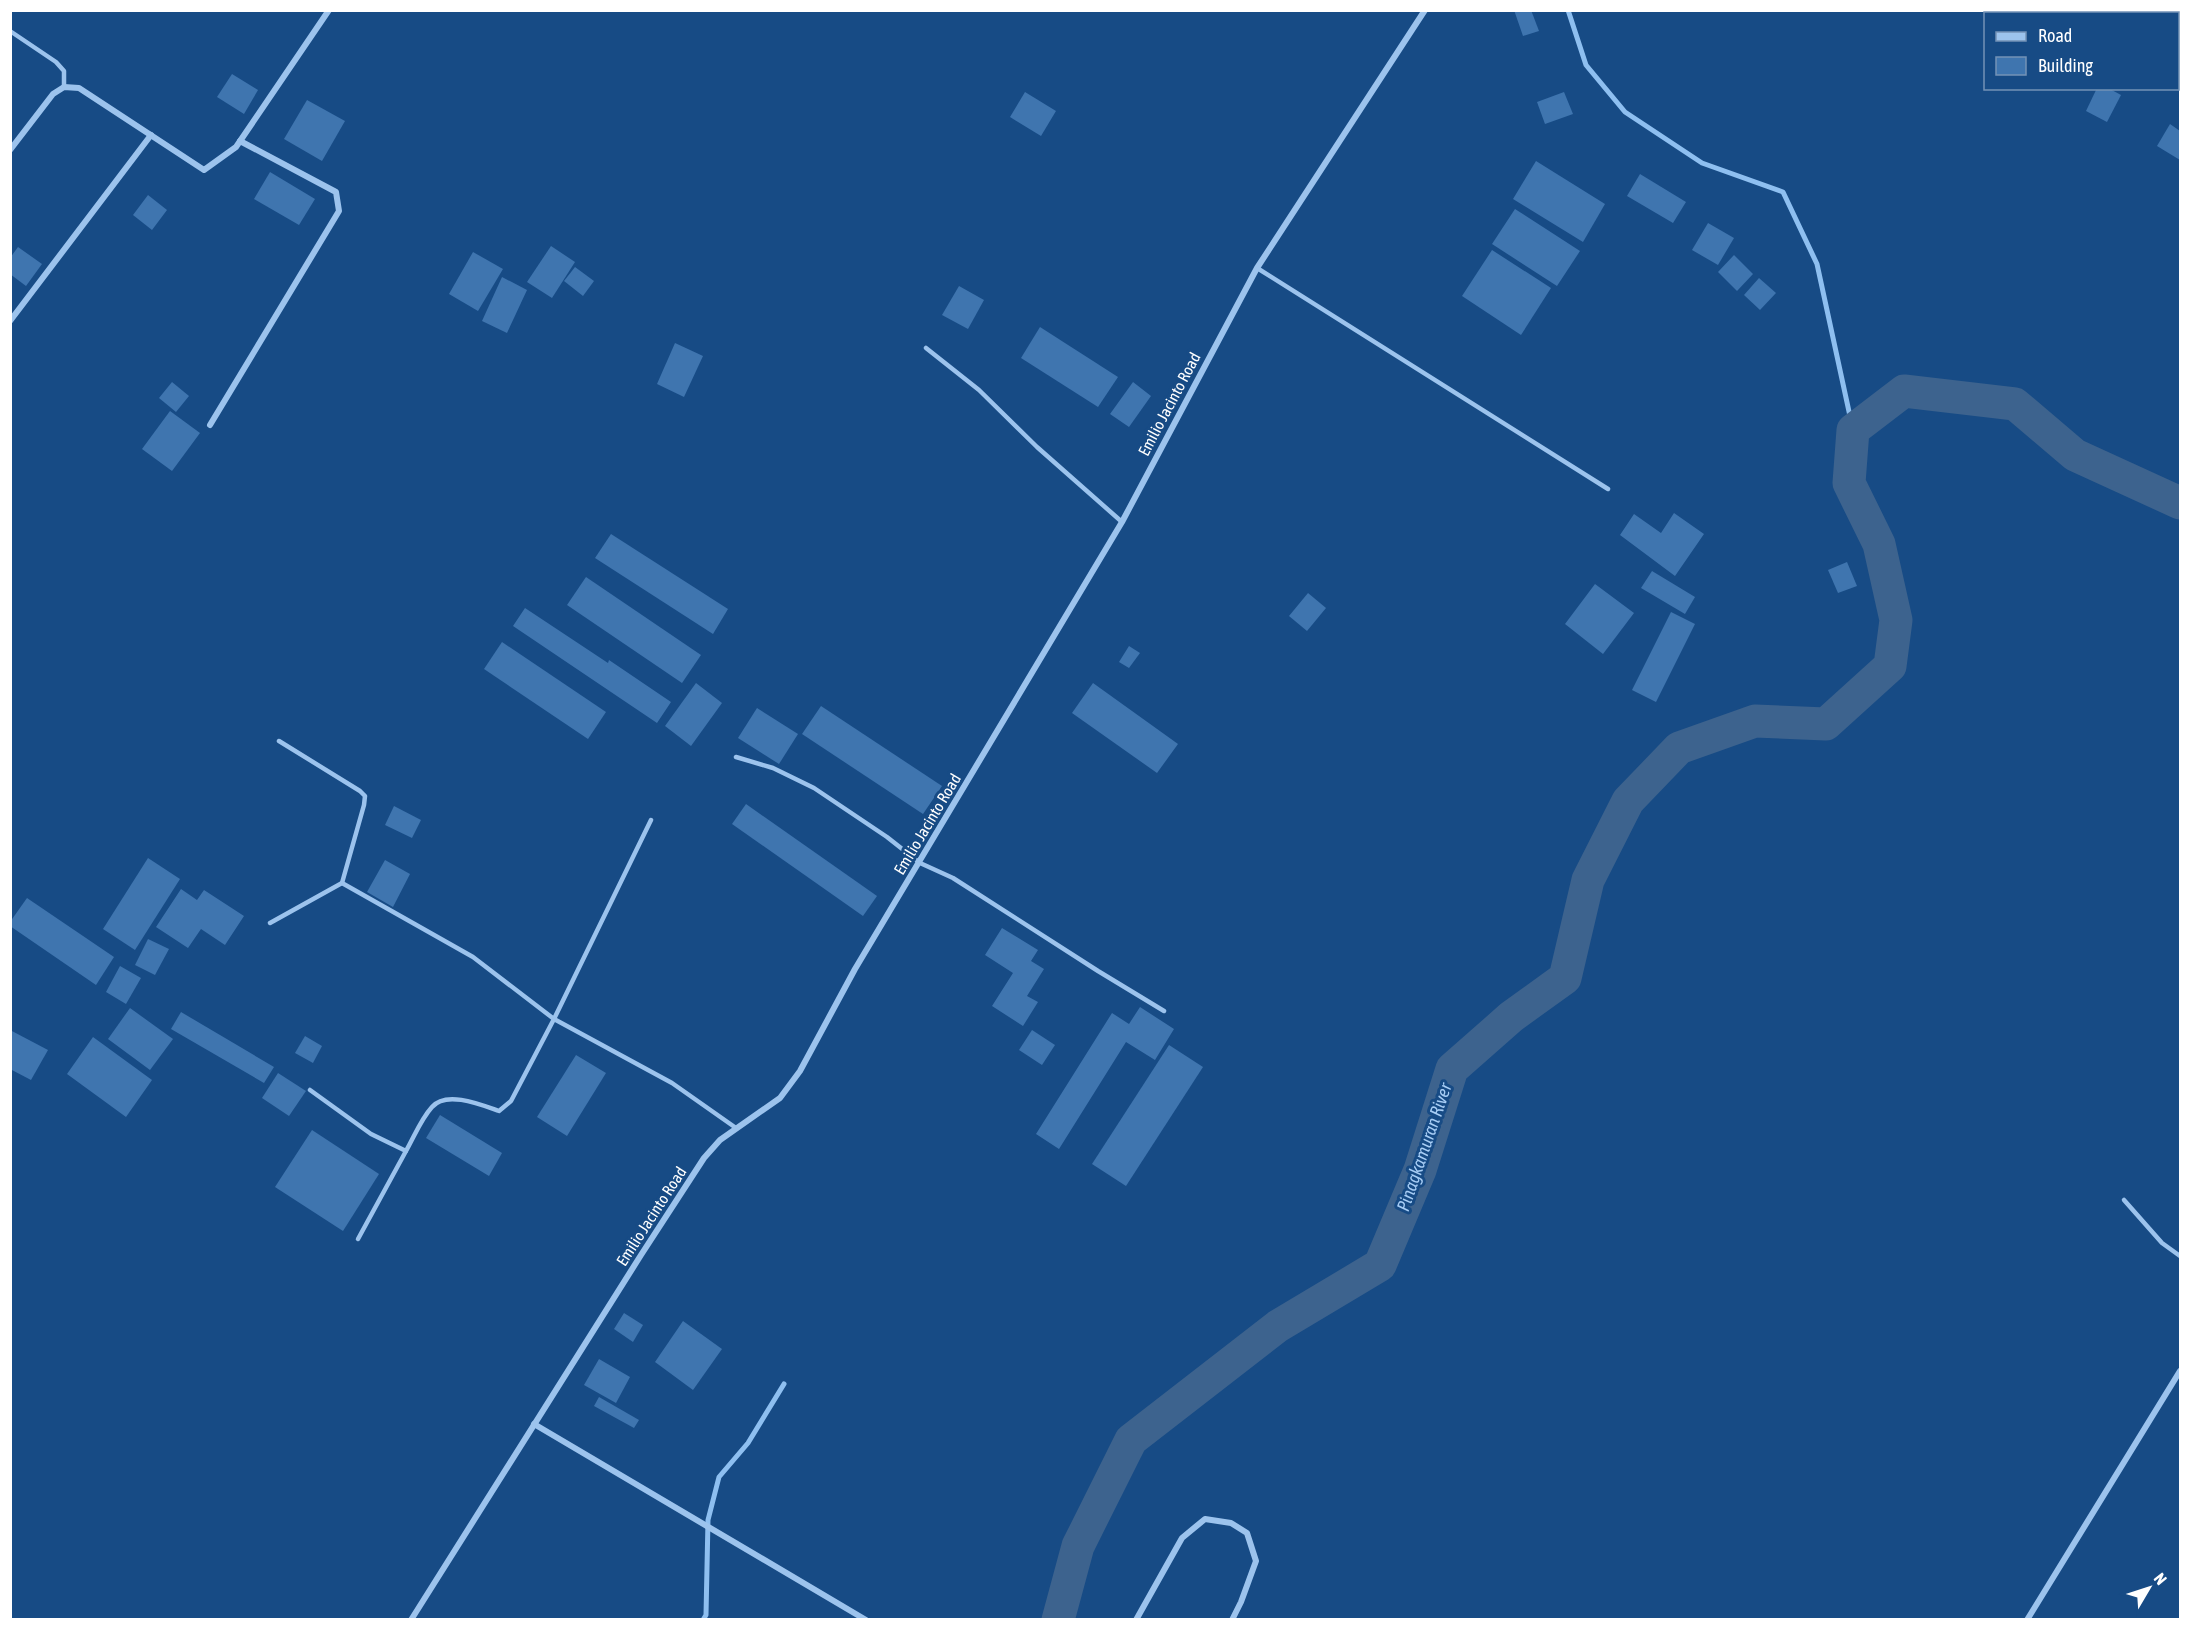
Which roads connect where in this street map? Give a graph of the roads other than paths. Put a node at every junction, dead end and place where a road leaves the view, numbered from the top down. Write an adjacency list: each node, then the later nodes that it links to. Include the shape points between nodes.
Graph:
1 (330, 10): 6 (street)
2 (1425, 10): 8 (street, Emilio Jacinto Road)
3 (10, 31): 4 (lane, via 56,62 64,71)
4 (64, 87): 5 (street, via 79,88); 7 (street, via 53,94)
5 (151, 135): 6 (street, via 204,170); 9 (street)
6 (240, 141): 11 (street, via 336,192 339,211)
7 (10, 150)
8 (1257, 268): 12 (lane); 13 (street, Emilio Jacinto Road)
9 (10, 321)
10 (926, 348): 13 (lane, via 979,390)
11 (210, 425)
12 (1608, 489)
13 (1122, 522): 17 (street, Emilio Jacinto Road)
14 (279, 741): 18 (lane, via 364,796)
15 (736, 757): 17 (lane, via 773,768 814,788)
16 (651, 820): 21 (lane)
17 (920, 863): 20 (lane, via 953,878); 23 (street, Emilio Jacinto Road, via 855,969 800,1071 780,1098)
18 (342, 883): 19 (lane); 21 (lane, via 473,957)
19 (270, 923)
20 (1164, 1011)
21 (554, 1019): 23 (lane, via 672,1083); 24 (lane, via 511,1101 499,1111 463,1099 433,1105)
22 (310, 1090): 24 (lane, via 372,1134)
23 (736, 1128): 29 (street, Emilio Jacinto Road, via 704,1158)
24 (406, 1151): 26 (lane)
25 (2124, 1200): 27 (lane, via 2162,1243)
26 (358, 1239)
27 (2181, 1256)
28 (2181, 1371): 34 (street)
29 (534, 1424): 30 (street, Emilio Jacinto Road); 31 (street)
30 (411, 1620)
31 (866, 1620)
32 (1136, 1620): 33 (street, via 1182,1538 1205,1519 1231,1523 1247,1533 1256,1561)
33 (1232, 1620)
34 (2027, 1620)

